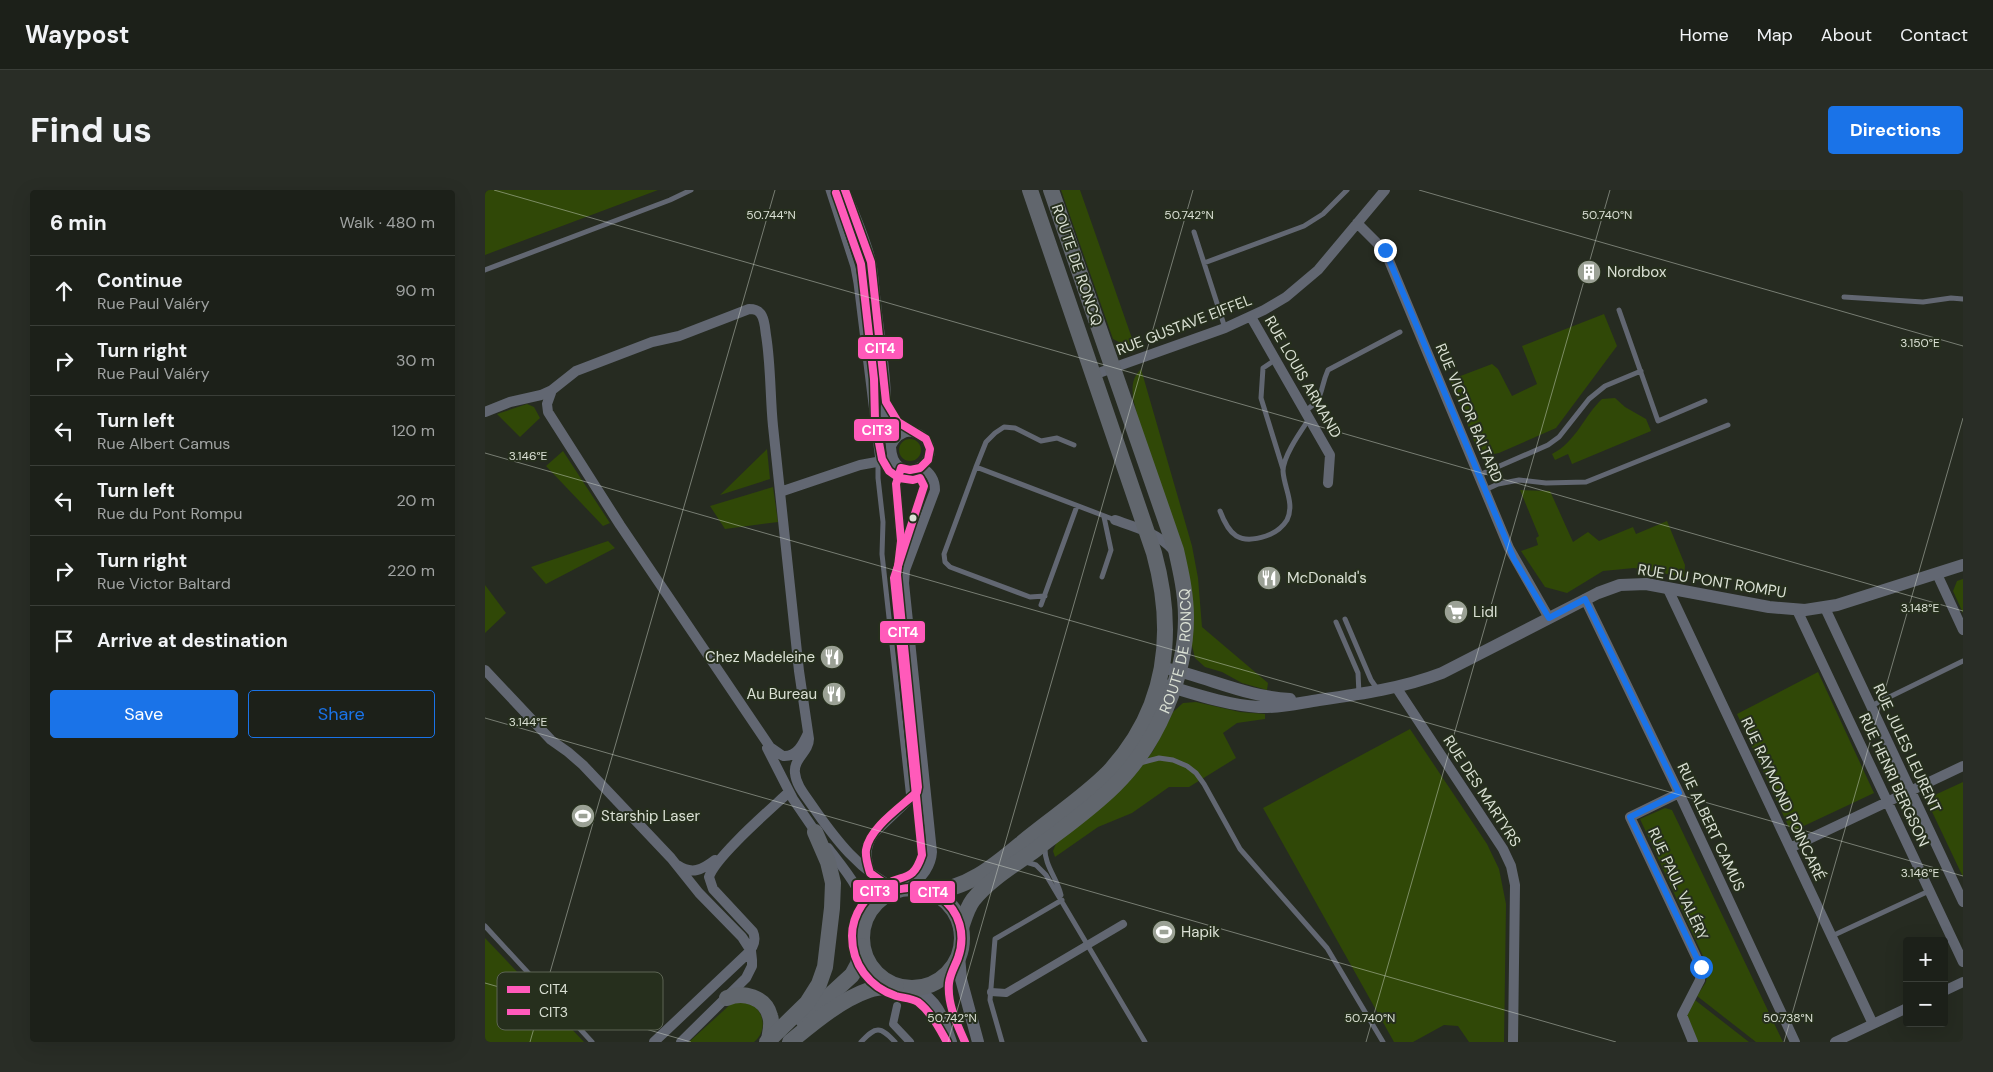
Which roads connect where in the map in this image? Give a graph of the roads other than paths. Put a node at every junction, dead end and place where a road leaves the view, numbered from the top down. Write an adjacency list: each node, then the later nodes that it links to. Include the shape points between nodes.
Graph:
1 (691, 190): 11 (lane)
2 (828, 190): 32 (lane, via 853,267)
3 (845, 190): 24 (street, via 871,262)
4 (1030, 190): 21 (main road, ROUTE DE RONCQ)
5 (1051, 190): 19 (main road, ROUTE DE RONCQ)
6 (1347, 190): 10 (lane, via 1323,214 1304,226)
7 (1385, 190): 8 (street, RUE GUSTAVE EIFFEL)
8 (1357, 223): 15 (street, RUE GUSTAVE EIFFEL, via 1318,270 1286,298); 37 (street, RUE VICTOR BALTARD, via 1385,250)
9 (1194, 232): 10 (lane)
10 (1204, 263): 16 (lane)
11 (485, 270)
12 (1844, 298): 13 (lane, via 1923,302)
13 (1963, 299)
14 (1619, 310): 20 (lane)
15 (1251, 317): 16 (street, RUE GUSTAVE EIFFEL); 18 (street, RUE LOUIS ARMAND)
16 (1225, 328): 19 (street, RUE GUSTAVE EIFFEL)
17 (1400, 332): 26 (lane, via 1328,370 1321,396)
18 (1275, 360): 26 (street, RUE LOUIS ARMAND); 36 (lane, via 1263,368 1261,398)
19 (1113, 368): 21 (street, RUE GUSTAVE EIFFEL); 45 (main road, ROUTE DE RONCQ)
20 (1641, 371): 23 (lane, via 1658,421); 37 (lane, via 1605,386 1589,399 1559,437 1547,445)
21 (1093, 376): 44 (main road, ROUTE DE RONCQ)
22 (552, 390): 25 (street); 40 (street, via 582,369 749,309 757,311 763,317 767,342); 68 (street, via 547,404 549,416)
23 (1705, 401)
24 (886, 402): 28 (street, via 899,422); 30 (street)
25 (485, 412)
26 (1307, 415): 36 (lane); 38 (street, RUE LOUIS ARMAND, via 1330,455)
27 (1728, 424): 39 (lane, via 1586,482 1519,480)
28 (911, 431): 30 (street, via 900,434); 33 (street, via 923,436 929,446 929,458)
29 (1074, 445): 34 (lane, via 1057,438 1041,441 1015,428 1004,427 986,442)
30 (891, 446): 31 (street)
31 (893, 459): 32 (street); 35 (street)
32 (878, 461): 40 (street, via 860,464); 75 (lane, via 882,554)
33 (921, 467): 35 (street); 84 (street, via 931,476 935,490 905,570 904,583 932,852 925,873)
34 (976, 467): 41 (lane); 50 (lane, via 945,546 945,562 1030,597)
35 (901, 468): 75 (street, via 895,484 901,541 897,575 919,782 917,792)
36 (1283, 469): 42 (lane, via 1289,513 1281,528 1274,533 1254,540 1236,536)
37 (1479, 475): 39 (street, RUE VICTOR BALTARD)
38 (1328, 483)
39 (1485, 490): 55 (street, RUE VICTOR BALTARD, via 1514,559)
40 (780, 492): 69 (street)
41 (1077, 506): 43 (lane); 50 (lane)
42 (1219, 511)
43 (1110, 518): 44 (street); 48 (lane, via 1111,550)
44 (1147, 532): 45 (street, via 1166,542); 60 (main road, ROUTE DE RONCQ, via 1165,605)
45 (1177, 554): 60 (main road, ROUTE DE RONCQ, via 1186,616 1184,643)
46 (1963, 565): 47 (street, RUE DU PONT ROMPU)
47 (1937, 574): 53 (street, RUE DU PONT ROMPU); 58 (street)
48 (1102, 577)
49 (1667, 587): 51 (street, RUE DU PONT ROMPU, via 1628,584); 54 (street, RUE DU PONT ROMPU, via 1754,605); 79 (street, RUE RAYMOND POINCARÉ)
50 (1045, 596): 52 (lane)
51 (1585, 599): 55 (street, RUE DU PONT ROMPU); 74 (street, RUE ALBERT CAMUS)
52 (1041, 605)
53 (1825, 608): 54 (street, RUE DU PONT ROMPU); 67 (street, RUE JULES LEURENT)
54 (1797, 610): 76 (street, RUE HENRI BERGSON)
55 (1549, 618): 63 (street, RUE DU PONT ROMPU, via 1442,673)
56 (1345, 619): 64 (lane)
57 (1336, 622): 65 (lane, via 1358,673)
58 (1963, 630)
59 (1963, 661): 67 (lane)
60 (1170, 669): 62 (main road, ROUTE DE RONCQ); 66 (street, RUE DU PONT ROMPU, via 1259,695)
61 (485, 670): 82 (street, via 551,740 583,765)
62 (1166, 685): 66 (street, RUE DU PONT ROMPU, via 1251,706); 70 (main road, ROUTE DE RONCQ, via 1157,726); 85 (main road, ROUTE DE RONCQ, via 1133,739 1103,777 993,866 957,887)
63 (1396, 687): 64 (street, RUE DU PONT ROMPU); 126 (street, RUE DES MARTYRS, via 1511,866 1515,893)
64 (1378, 691): 65 (street, RUE DU PONT ROMPU)
65 (1359, 695): 66 (street, RUE DU PONT ROMPU)
66 (1323, 700)
67 (1871, 706): 72 (street, RUE JULES LEURENT)
68 (759, 732): 69 (street, via 774,751 787,756 802,746); 73 (street)
69 (808, 733): 83 (street, via 809,743 795,768 798,784 832,834)
70 (1132, 766): 78 (main road, ROUTE DE RONCQ, via 1107,792); 125 (lane, via 1159,758 1173,760 1196,773 1240,849 1327,948)
71 (1963, 766): 72 (street)
72 (1911, 790): 76 (street); 88 (street, RUE JULES LEURENT)
73 (789, 792): 77 (street); 80 (street)
74 (1679, 793): 127 (street, RUE PAUL VALÉRY, via 1630,817 1701,967 1700,980 1682,1015); 128 (street, RUE ALBERT CAMUS)
75 (909, 800): 83 (street, via 869,840 866,854)
76 (1887, 802): 79 (street); 86 (street, RUE HENRI BERGSON)
77 (815, 832): 89 (street, via 860,894); 111 (main road, via 833,883 825,967 811,997)
78 (1047, 840): 81 (main road, ROUTE DE RONCQ); 87 (lane, via 1045,856 1059,883)
79 (1790, 848): 93 (street, RUE RAYMOND POINCARÉ)
80 (728, 850): 82 (street, via 700,870 687,871); 96 (street, via 712,869 709,880 713,889 753,932 755,940)
81 (1018, 862): 87 (lane, via 1036,865); 92 (main road, ROUTE DE RONCQ, via 973,901)
82 (677, 864): 96 (street)
83 (870, 873): 84 (street)
84 (904, 889): 85 (main road); 89 (main road, via 881,898)
85 (930, 891): 92 (main road, via 951,906)
86 (1929, 891): 93 (lane); 97 (street, RUE HENRI BERGSON)
87 (1063, 900): 95 (lane); 104 (lane, via 995,939)
88 (1963, 902)
89 (866, 919): 94 (main road)
90 (1123, 924): 95 (street)
91 (485, 926): 99 (lane)
92 (961, 928): 98 (main road, via 962,942)
93 (1832, 937): 109 (street, RUE RAYMOND POINCARÉ)
94 (862, 941): 101 (main road, via 865,956 873,968 883,979); 111 (main road, via 858,964 852,975 816,1008)
95 (1088, 944): 104 (street, via 1006,993); 124 (lane)
96 (751, 951): 105 (street, via 749,972); 113 (street)
97 (1963, 962)
98 (955, 963): 102 (main road, via 935,983); 121 (lane, via 949,983 950,994); 122 (street)
99 (527, 972)
100 (1963, 982): 103 (street)
101 (897, 986): 102 (main road); 115 (main road, via 871,989 857,996)
102 (914, 988): 108 (street, via 933,1002)
103 (1948, 989)
104 (991, 992): 123 (lane, via 990,1000)
105 (727, 998): 111 (main road, via 749,996 764,1005 771,1020); 114 (street)
106 (897, 1006): 118 (street, via 893,1024)
107 (1903, 1010): 109 (street)
108 (943, 1018): 119 (street); 120 (lane)
109 (1873, 1024): 129 (street)
110 (581, 1030): 112 (lane)
111 (771, 1041)
112 (592, 1042)
113 (654, 1042)
114 (681, 1042)
115 (789, 1042)
116 (861, 1042): 117 (lane, via 874,1030 880,1029)
117 (895, 1042)
118 (910, 1042)
119 (951, 1042)
120 (958, 1042)
121 (965, 1042)
122 (978, 1042)
123 (1002, 1042)
124 (1145, 1042)
125 (1383, 1042)
126 (1513, 1042)
127 (1693, 1042)
128 (1795, 1042)
129 (1835, 1042)

